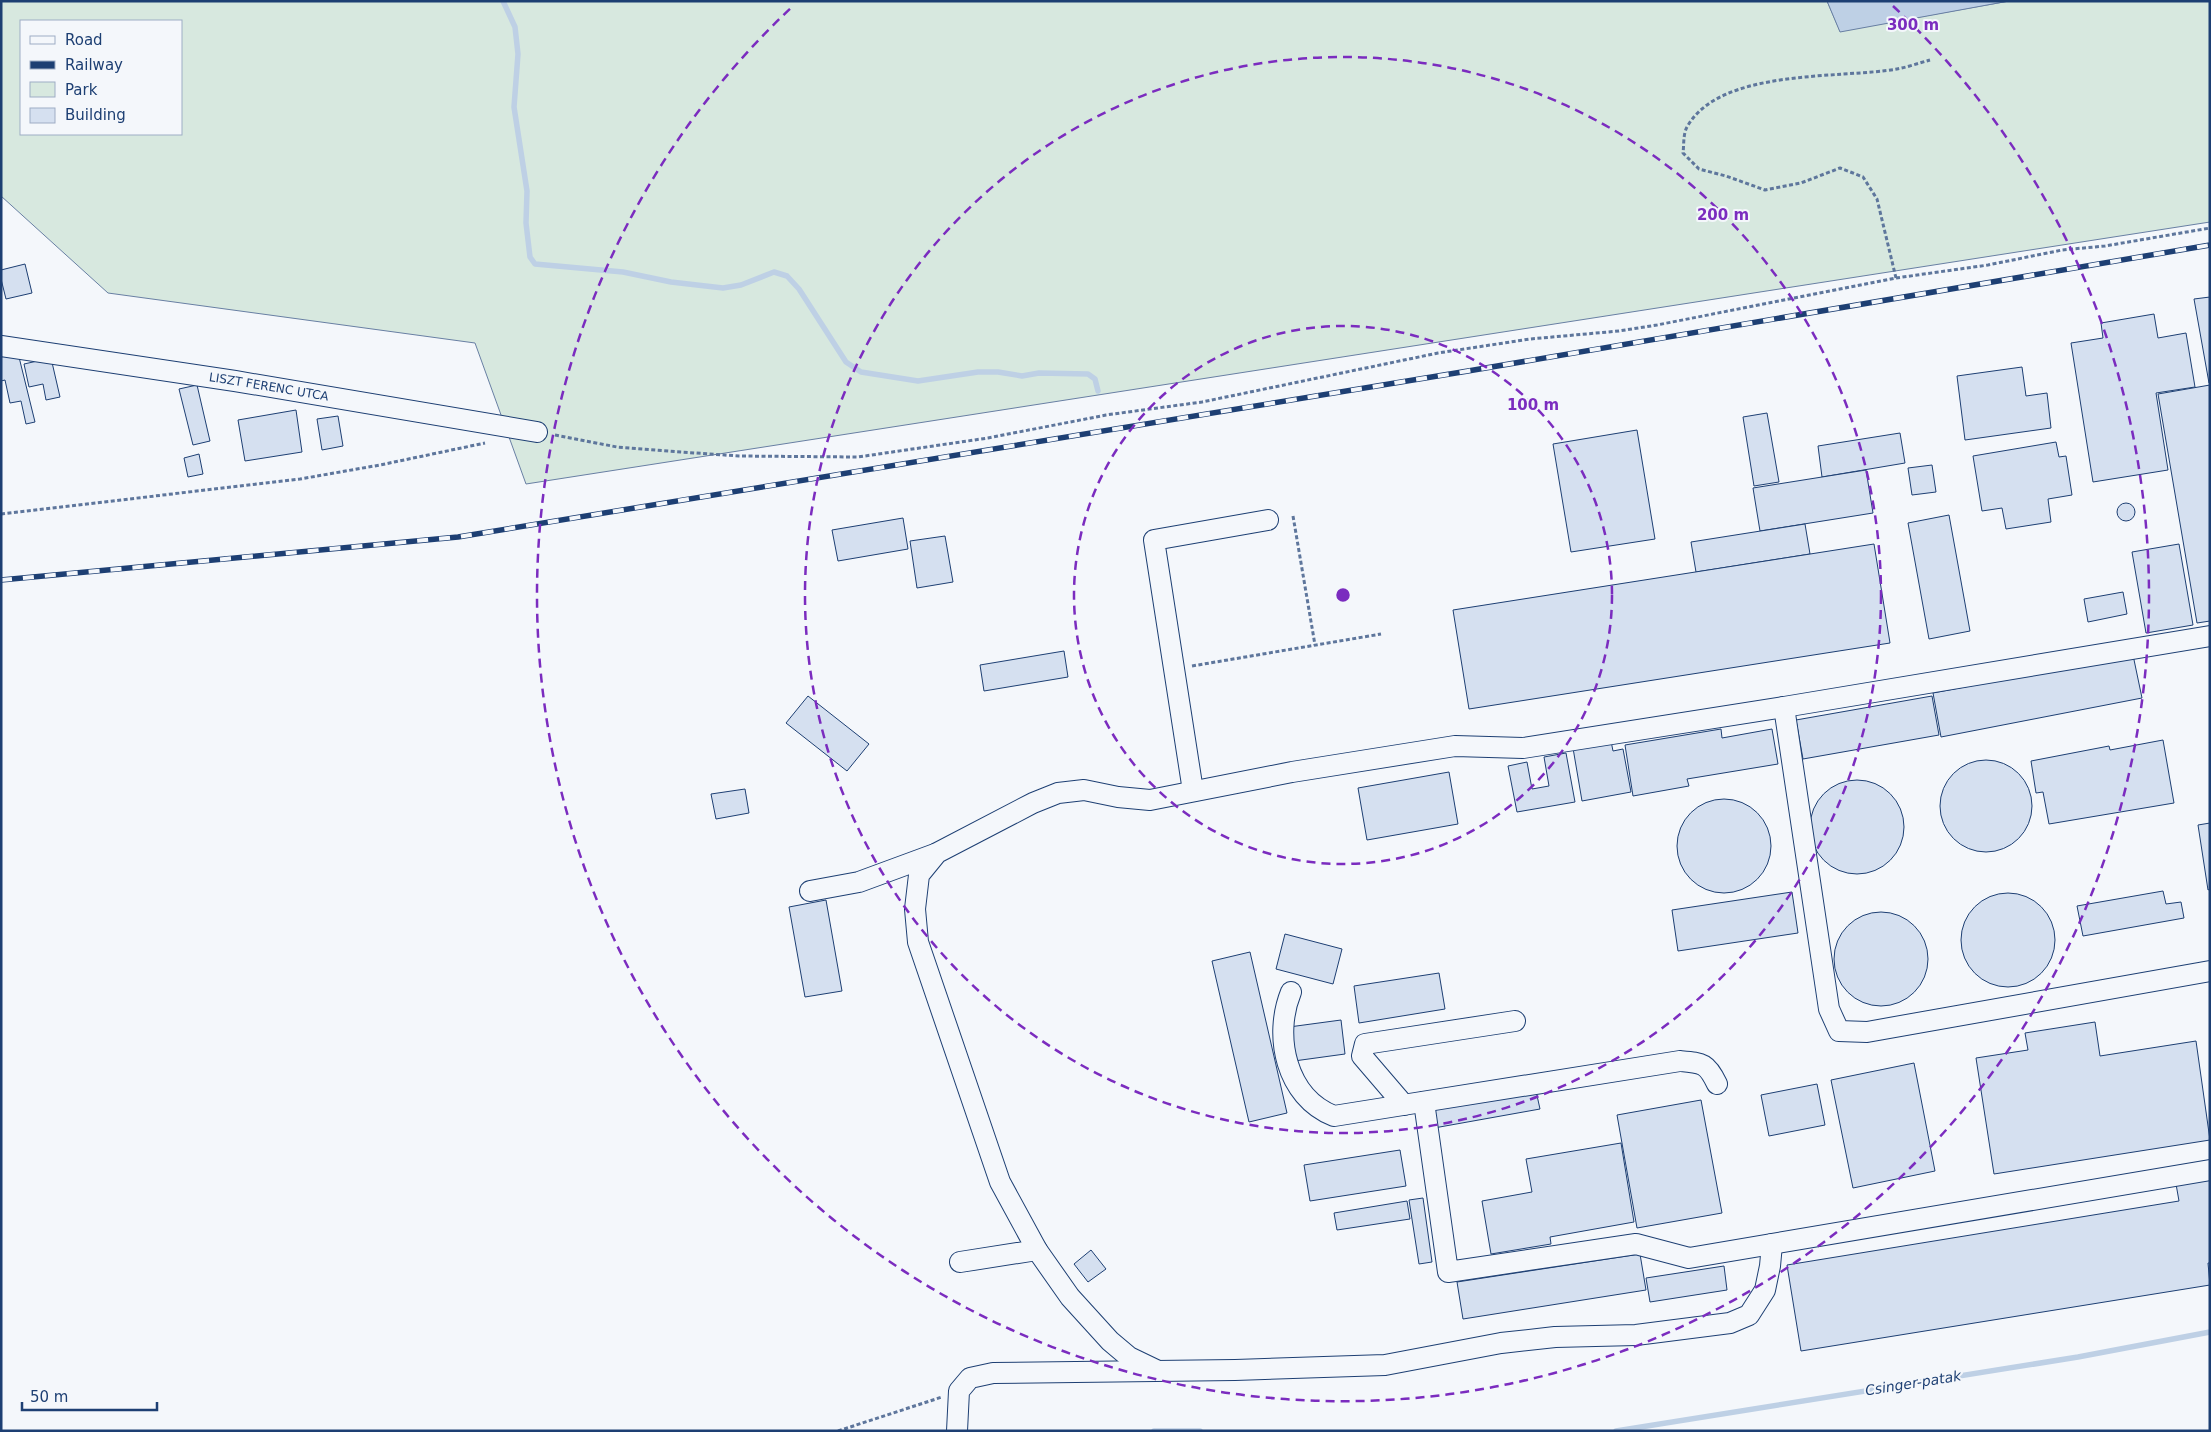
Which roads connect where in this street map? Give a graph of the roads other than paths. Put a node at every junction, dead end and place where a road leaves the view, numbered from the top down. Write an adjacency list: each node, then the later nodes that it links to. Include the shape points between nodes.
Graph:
1 (1, 346): 2 (street, LISZT FERENC UTCA, via 235,381)
2 (537, 432)
3 (1268, 520): 6 (street, via 1154,540)
4 (2210, 636): 5 (street)
5 (1784, 707): 6 (street, via 1523,748 1455,746); 9 (street, via 1829,1009 1839,1031 1867,1032)
6 (1193, 791): 7 (street, via 1150,800 1084,790 1058,793)
7 (937, 853): 8 (street, via 859,882); 17 (street, via 919,875 915,909 918,942 1000,1182)
8 (810, 891)
9 (2210, 971)
10 (1291, 992): 14 (street, via 1286,1004 1283,1032 1286,1057 1306,1100 1320,1111 1334,1116)
11 (1515, 1021): 14 (street, via 1365,1044 1362,1056)
12 (1717, 1084): 13 (street, via 1710,1069 1698,1062 1680,1061)
13 (1424, 1102): 14 (street); 16 (street, via 1448,1272 1636,1244 1689,1258)
14 (1404, 1105)
15 (2210, 1170): 16 (street)
16 (1772, 1244): 19 (street, via 1765,1290 1749,1315 1730,1323 1636,1335 1555,1337 1500,1343 1385,1365)
17 (1038, 1250): 18 (street); 19 (street, via 1070,1298 1110,1341 1129,1357)
18 (960, 1262)
19 (1156, 1370): 20 (street, via 993,1373 970,1378 959,1391)
20 (957, 1428)

